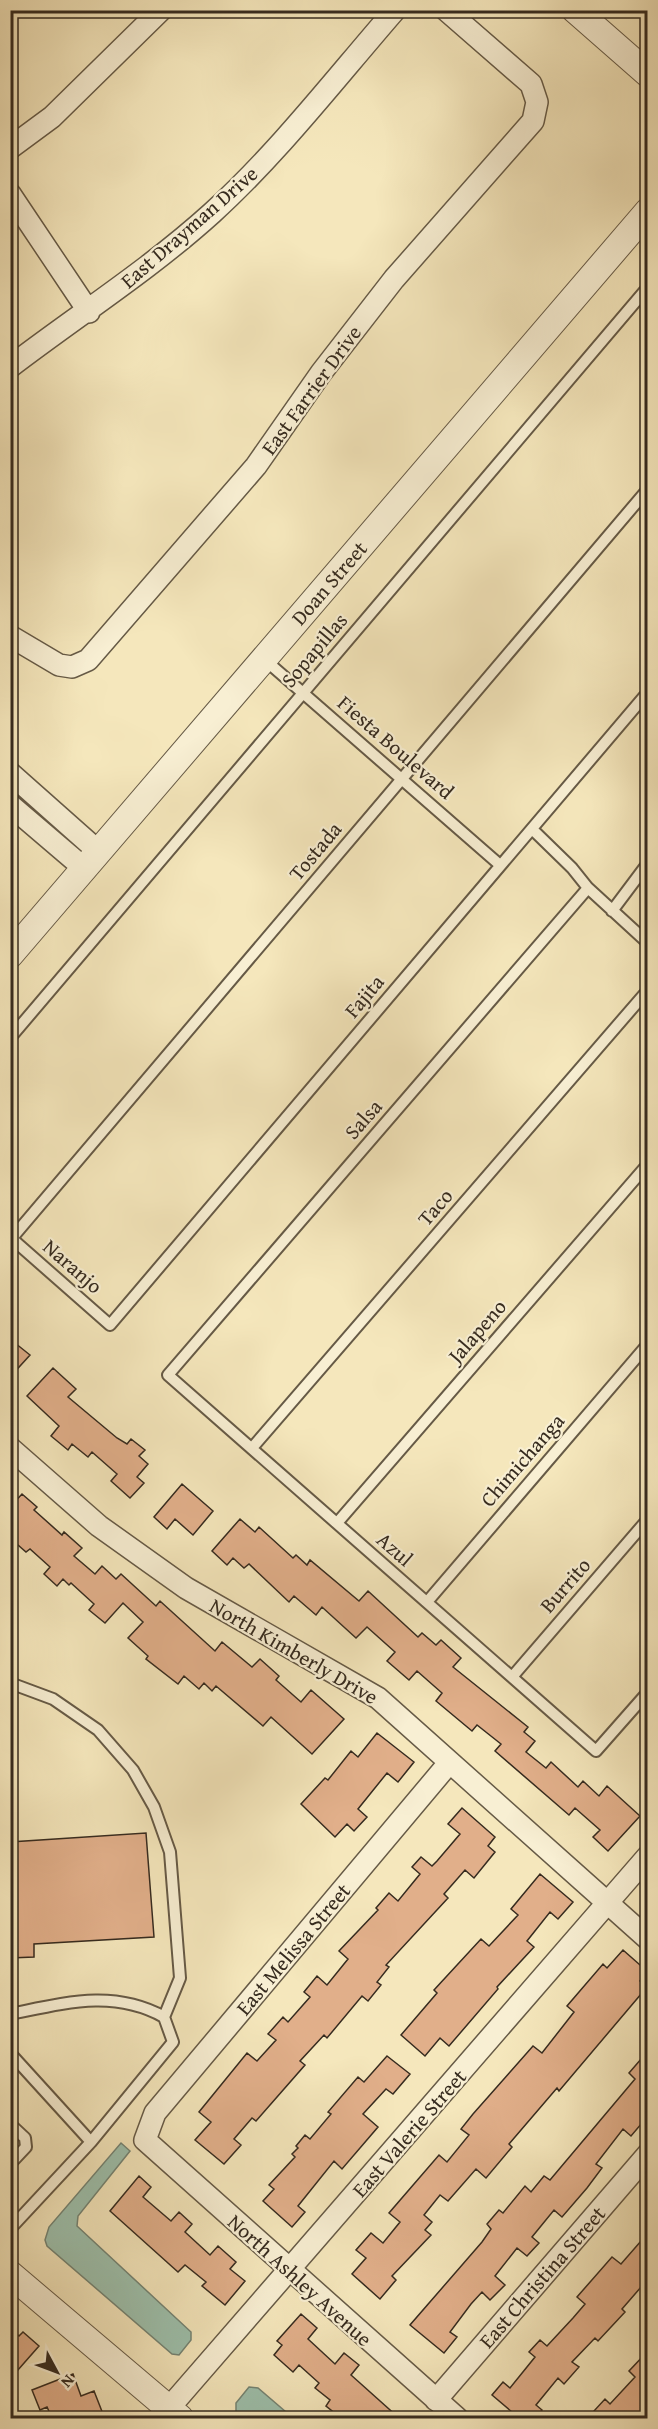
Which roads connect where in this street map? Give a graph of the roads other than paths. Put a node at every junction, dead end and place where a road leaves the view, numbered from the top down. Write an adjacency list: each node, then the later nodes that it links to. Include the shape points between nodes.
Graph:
1 (161, 10): 6 (street, via 52,117)
2 (395, 10): 10 (street, East Drayman Drive, via 258,167 213,212)
3 (446, 10): 13 (street, East Farrier Drive, via 531,84 537,102 533,121 394,279 256,466 88,660 72,668 58,665)
4 (575, 10): 5 (street)
5 (648, 74)
6 (10, 148)
7 (10, 194): 10 (street)
8 (648, 211): 14 (street, Doan Street)
9 (648, 287): 15 (lane, Sopapillas)
10 (89, 312): 11 (street, East Drayman Drive)
11 (10, 367)
12 (648, 489): 18 (lane, Tostada)
13 (10, 636)
14 (264, 659): 15 (lane, Fiesta Boulevard); 21 (street, Doan Street)
15 (304, 692): 18 (lane, Fiesta Boulevard); 29 (lane, Sopapillas)
16 (648, 692): 20 (lane, Fajita)
17 (10, 773): 21 (street)
18 (402, 778): 23 (lane, Fiesta Boulevard); 31 (lane, Tostada)
19 (10, 805): 21 (street)
20 (532, 828): 23 (lane, Fajita); 24 (lane)
21 (92, 860): 27 (street, Doan Street)
22 (648, 863): 25 (lane)
23 (500, 865): 32 (lane, Fajita)
24 (588, 888): 25 (lane); 34 (lane, Salsa)
25 (612, 911): 26 (lane)
26 (648, 944)
27 (10, 955)
28 (648, 990): 36 (lane, Taco)
29 (10, 1038)
30 (648, 1164): 38 (lane, Jalapeno)
31 (11, 1237): 32 (lane, Naranjo)
32 (110, 1325)
33 (648, 1344): 39 (lane, Chimichanga)
34 (168, 1375): 36 (lane, Azul)
35 (10, 1448): 43 (street, North Kimberly Drive, via 99,1526 186,1588 378,1698)
36 (252, 1448): 38 (lane, Azul)
37 (648, 1519): 40 (lane, Burrito)
38 (337, 1523): 39 (lane, Azul)
39 (427, 1602): 40 (lane, Azul)
40 (512, 1677): 42 (lane, Azul, via 596,1751)
41 (10, 1683): 48 (lane, via 53,1699 98,1730 133,1770 154,1807 170,1852 180,1978)
42 (648, 1692)
43 (449, 1763): 45 (street, North Kimberly Drive); 51 (street, East Melissa Street, via 155,2113)
44 (648, 1856): 45 (street, East Valerie Street)
45 (607, 1904): 46 (street, North Kimberly Drive); 56 (street, East Valerie Street)
46 (648, 1939)
47 (10, 2014): 48 (lane, via 84,1999 141,2004)
48 (164, 2016): 52 (lane, via 173,2042)
49 (10, 2053): 52 (lane)
50 (10, 2124): 54 (lane, via 26,2138 26,2148)
51 (145, 2140): 56 (street, North Ashley Avenue)
52 (91, 2142): 55 (lane)
53 (648, 2154): 58 (street, East Christina Street)
54 (10, 2164)
55 (10, 2229)
56 (289, 2271): 58 (street, North Ashley Avenue); 59 (street, East Valerie Street)
57 (10, 2274): 59 (street)
58 (436, 2400): 60 (street, North Ashley Avenue)
59 (175, 2413)
60 (457, 2418)

